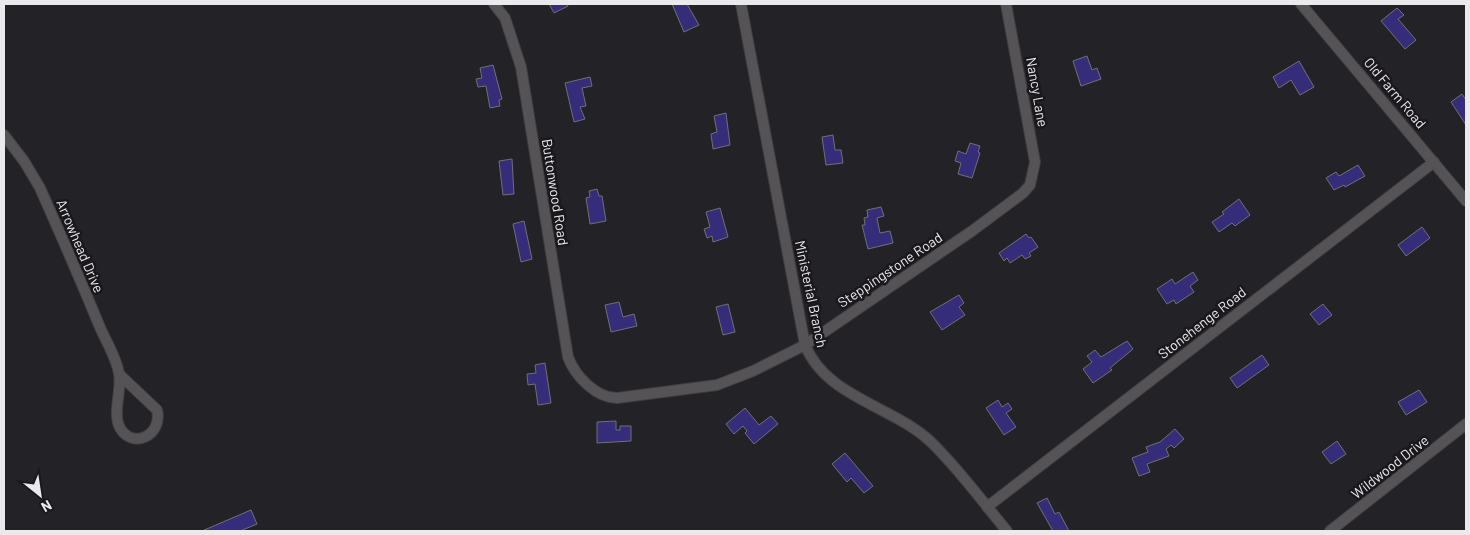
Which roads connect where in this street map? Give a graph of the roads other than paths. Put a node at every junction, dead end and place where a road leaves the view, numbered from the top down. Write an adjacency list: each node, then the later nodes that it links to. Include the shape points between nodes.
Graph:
1 (494, 4): 11 (street, Buttonwood Road, via 505,18 521,67 568,357 573,369)
2 (741, 4): 9 (street, Ministerial Branch)
3 (1006, 4): 7 (street, Nancy Lane, via 1035,162)
4 (1301, 4): 6 (street, Old Farm Road)
5 (4, 135): 10 (street, Arrowhead Drive, via 40,188)
6 (1434, 162): 8 (street, Old Farm Road); 13 (street, Stonehenge Road)
7 (1030, 186): 9 (street, Steppingstone Road, via 972,231)
8 (1466, 201)
9 (805, 345): 11 (street, Steppingstone Road, via 741,377 704,388 610,398 599,394); 13 (street, Ministerial Branch, via 810,358 829,378 930,442)
10 (119, 374): 10 (street, Arrowhead Drive, via 121,429 132,437 145,437 158,423 157,410)
11 (588, 384)
12 (1466, 424): 15 (street, Wildwood Drive)
13 (987, 506): 14 (street, Ministerial Branch)
14 (1007, 531)
15 (1330, 531)

